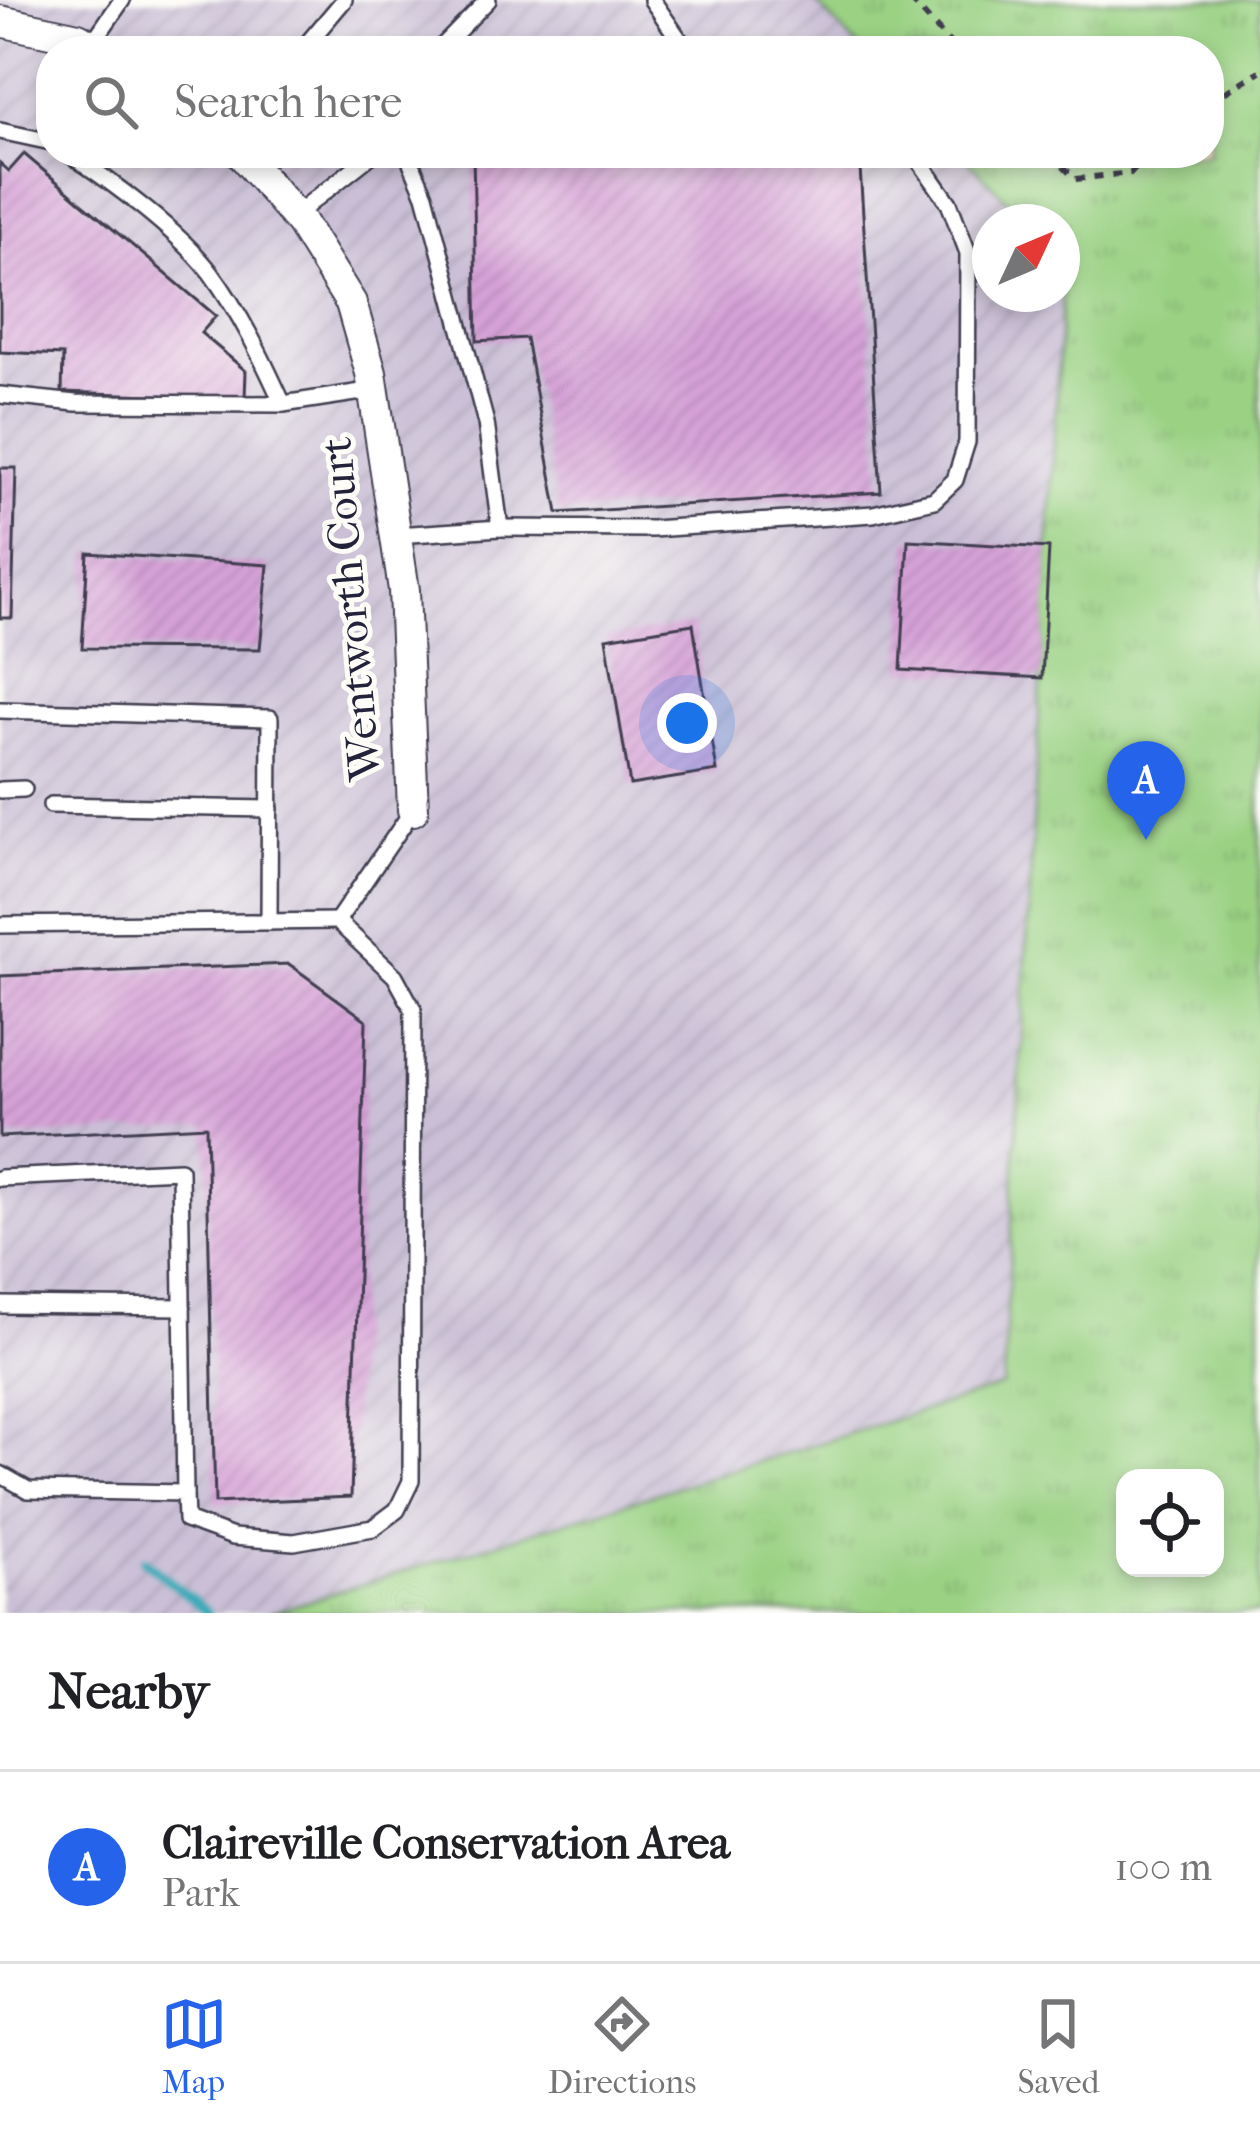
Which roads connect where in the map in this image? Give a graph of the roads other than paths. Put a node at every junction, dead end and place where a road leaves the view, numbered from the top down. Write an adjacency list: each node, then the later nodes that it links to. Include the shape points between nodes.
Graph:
1 (122, 0): 7 (lane)
2 (488, 0): 9 (lane)
3 (652, 0): 10 (lane)
4 (336, 3): 8 (lane)
5 (0, 21): 6 (street)
6 (69, 36)
7 (102, 36)
8 (312, 36)
9 (453, 36)
10 (677, 36)
11 (0, 131): 12 (lane)
12 (36, 139)
13 (91, 168): 21 (lane, via 208,269)
14 (254, 168): 18 (street, Wentworth Court)
15 (355, 168): 18 (lane)
16 (413, 168): 22 (lane, via 486,423)
17 (924, 168): 22 (lane, via 968,253 967,442 955,480 934,500 873,514 652,530)
18 (295, 215): 19 (street, Wentworth Court, via 351,303)
19 (375, 390): 21 (lane); 23 (street, Wentworth Court)
20 (0, 395): 21 (lane)
21 (283, 404)
22 (500, 528): 23 (lane)
23 (397, 536): 29 (street, Wentworth Court)
24 (0, 710): 28 (lane, via 271,718)
25 (0, 790): 26 (lane)
26 (23, 790)
27 (51, 805): 28 (lane)
28 (270, 809): 31 (lane)
29 (412, 810): 30 (lane)
30 (337, 921): 31 (lane); 37 (lane, via 395,976 413,1009 411,1481 397,1510 373,1528 294,1541 233,1537 186,1520)
31 (269, 922): 32 (lane)
32 (0, 925)
33 (0, 1178): 35 (lane, via 180,1170)
34 (0, 1306): 35 (lane)
35 (182, 1307): 37 (lane)
36 (0, 1474): 37 (lane, via 28,1490)
37 (185, 1493)

